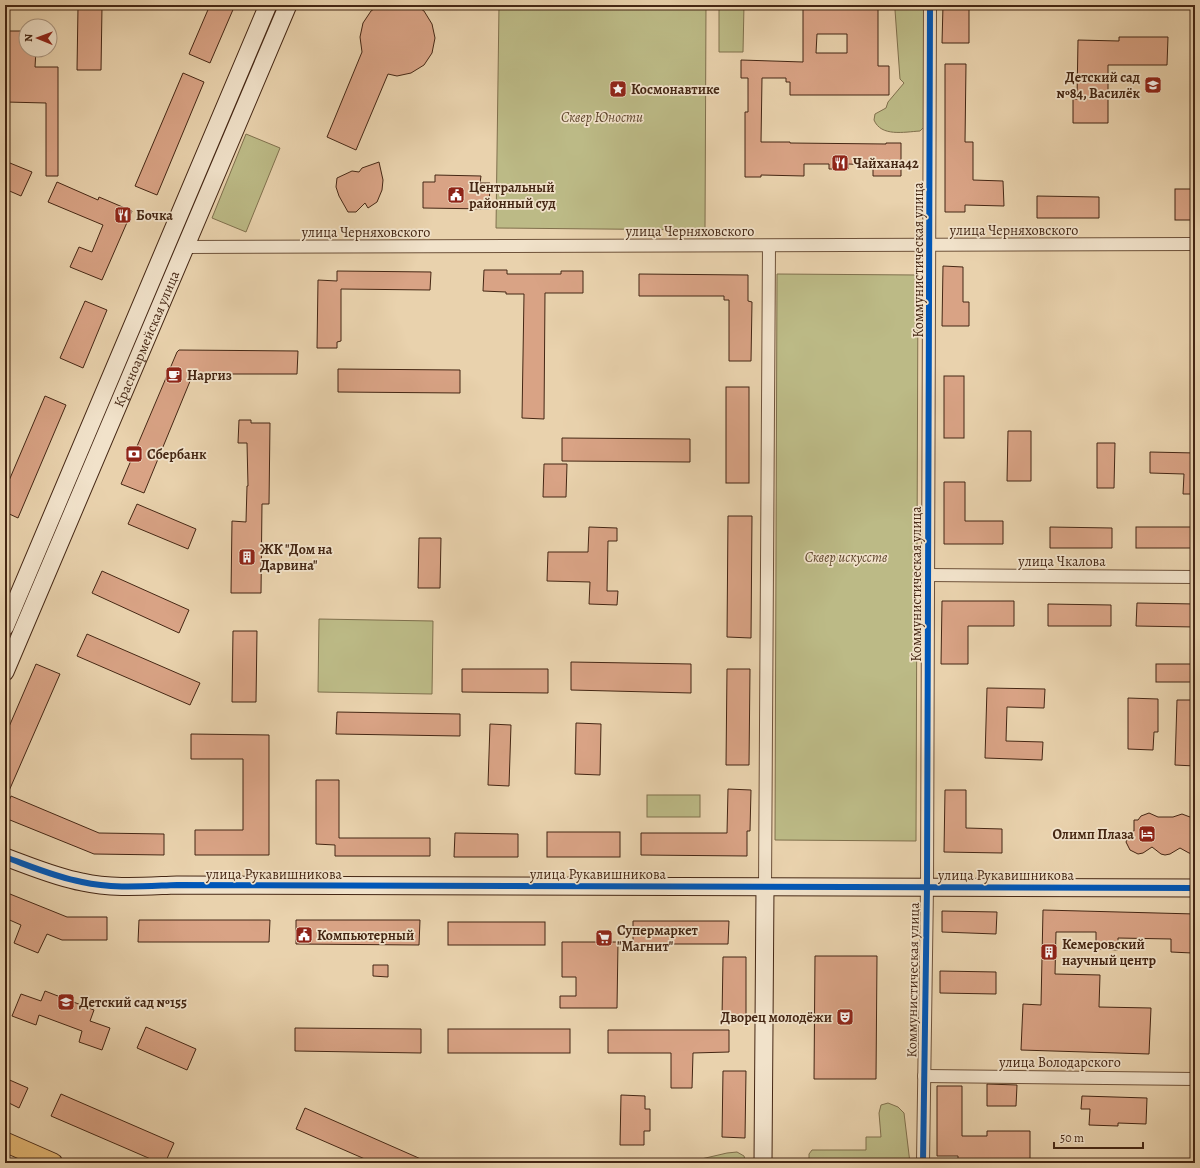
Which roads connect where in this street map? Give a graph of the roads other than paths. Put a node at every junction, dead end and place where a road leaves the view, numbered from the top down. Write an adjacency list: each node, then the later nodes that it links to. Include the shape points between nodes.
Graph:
1 (268, 5): 10 (street, Красноармейская улица)
2 (288, 5): 7 (street, Красноармейская улица)
3 (930, 5): 5 (street, Коммунистическая улица)
4 (1195, 244): 5 (street, улица Черняховского)
5 (930, 245): 6 (street, улица Черняховского); 8 (street, Коммунистическая улица)
6 (769, 246): 7 (street, улица Черняховского); 13 (street)
7 (184, 247): 11 (street, Красноармейская улица)
8 (928, 575): 9 (street, улица Чкалова); 14 (street, Коммунистическая улица)
9 (1195, 577)
10 (5, 627)
11 (5, 672)
12 (5, 857): 13 (street, улица Рукавишникова, via 68,879 100,885)
13 (765, 887): 14 (street, улица Рукавишникова); 20 (street)
14 (927, 887): 15 (street, улица Рукавишникова); 16 (street, Коммунистическая улица)
15 (1195, 888)
16 (924, 1076): 17 (street, улица Володарского); 21 (street, Коммунистическая улица)
17 (1195, 1079)
18 (5, 1142): 19 (main road)
19 (54, 1163)
20 (763, 1163)
21 (922, 1163)

